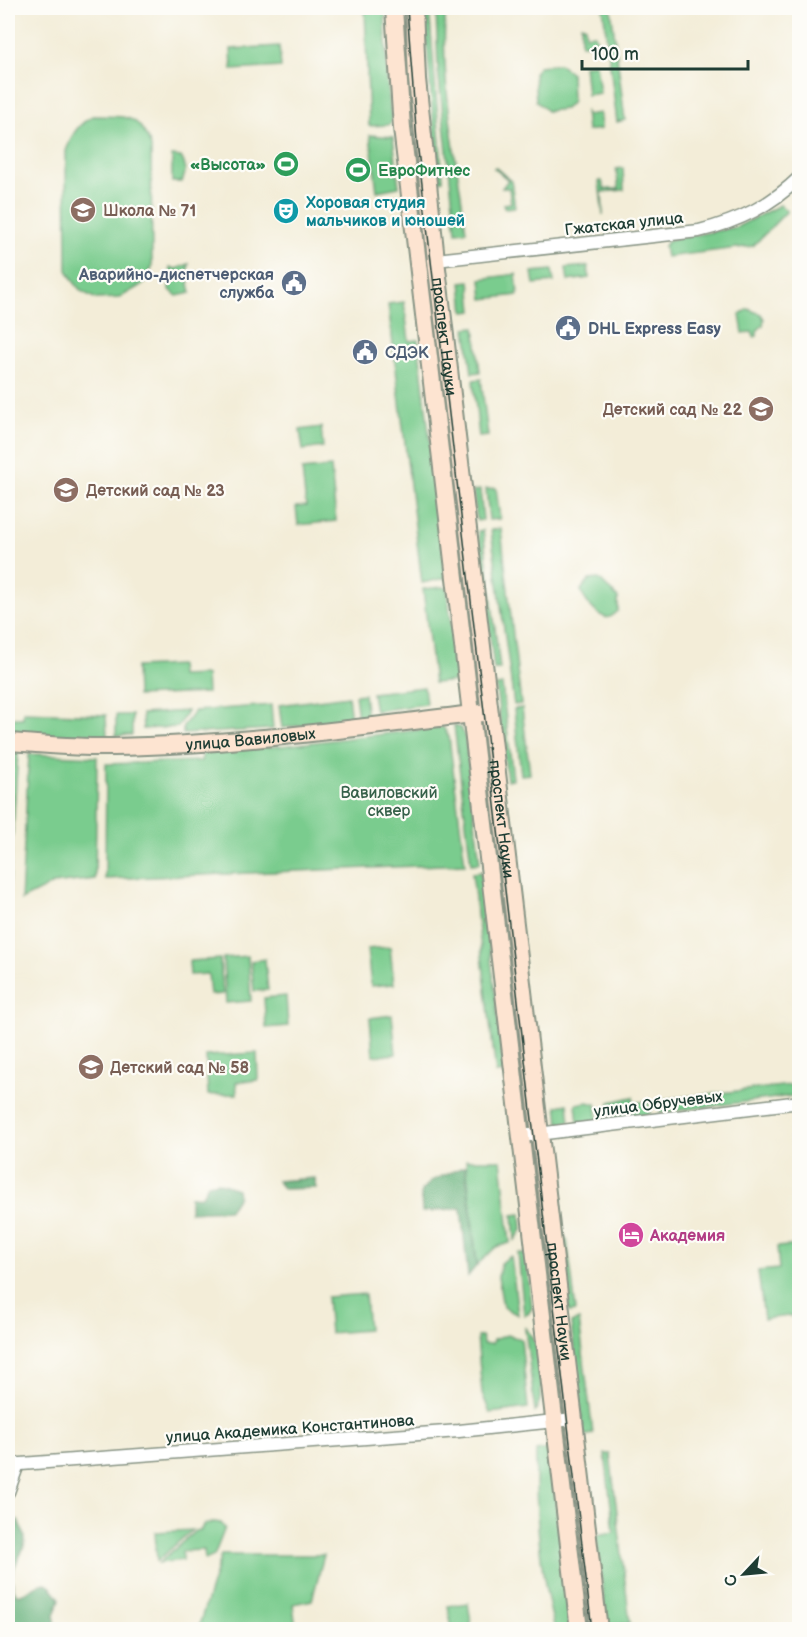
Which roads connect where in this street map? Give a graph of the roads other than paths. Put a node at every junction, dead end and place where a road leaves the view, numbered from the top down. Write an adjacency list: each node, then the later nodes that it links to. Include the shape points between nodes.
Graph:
1 (394, 8): 6 (main road, проспект Науки, via 404,139)
2 (414, 8): 4 (main road, проспект Науки, via 417,79)
3 (800, 177): 4 (street, Гжатская улица, via 779,197 739,220 699,231)
4 (436, 260): 5 (main road, проспект Науки)
5 (491, 712): 6 (main road, улица Вавиловых); 9 (main road, проспект Науки)
6 (471, 714): 7 (main road, улица Вавиловых, via 278,738 179,745 111,747); 10 (main road, проспект Науки)
7 (8, 742)
8 (800, 1102): 9 (street, улица Обручевых)
9 (541, 1134): 10 (street, улица Обручевых); 11 (main road, проспект Науки)
10 (521, 1136): 12 (main road, проспект Науки)
11 (574, 1419): 12 (street, улица Академика Константинова); 16 (main road, проспект Науки)
12 (554, 1421): 13 (street, улица Академика Константинова); 15 (main road, проспект Науки)
13 (13, 1465): 14 (street)
14 (8, 1492)
15 (579, 1629)
16 (599, 1629)

